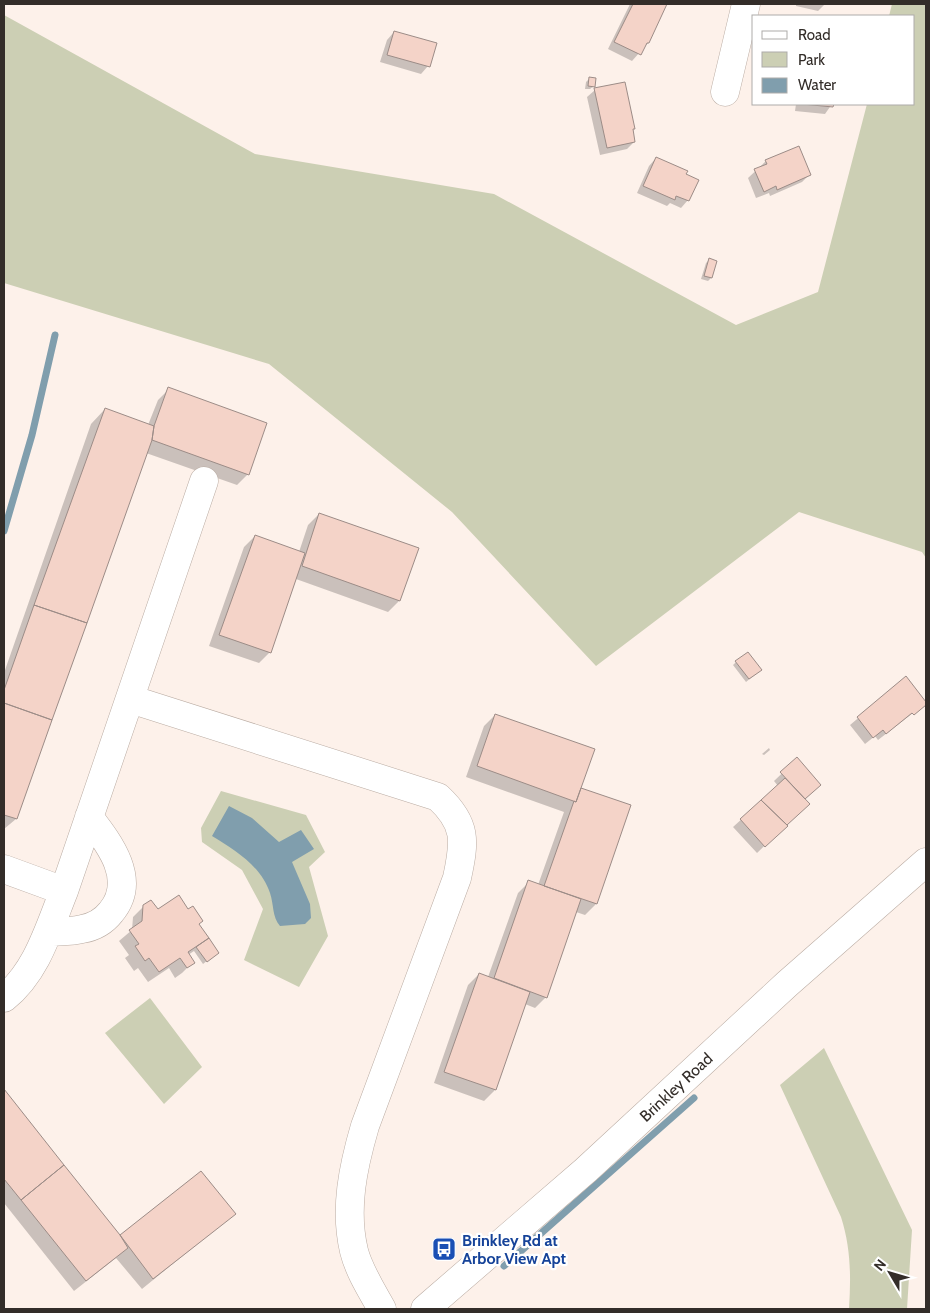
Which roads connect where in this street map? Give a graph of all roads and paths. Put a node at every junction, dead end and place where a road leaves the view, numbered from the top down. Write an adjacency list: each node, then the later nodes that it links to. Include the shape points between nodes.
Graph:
1 (746, 4): 2 (street)
2 (725, 92)
3 (204, 481): 4 (street)
4 (130, 699): 5 (street); 11 (street, via 438,797 454,812 461,828 462,850 457,878 365,1126 353,1170 350,1212 354,1252)
5 (88, 817): 8 (street); 9 (street, via 118,861 122,892 107,918 95,925 82,930)
6 (926, 862): 12 (street, Brinkley Road, via 787,984 586,1170)
7 (4, 869): 8 (street)
8 (64, 891): 9 (street)
9 (48, 932): 10 (street, via 27,972)
10 (4, 998)
11 (382, 1309)
12 (424, 1309)

